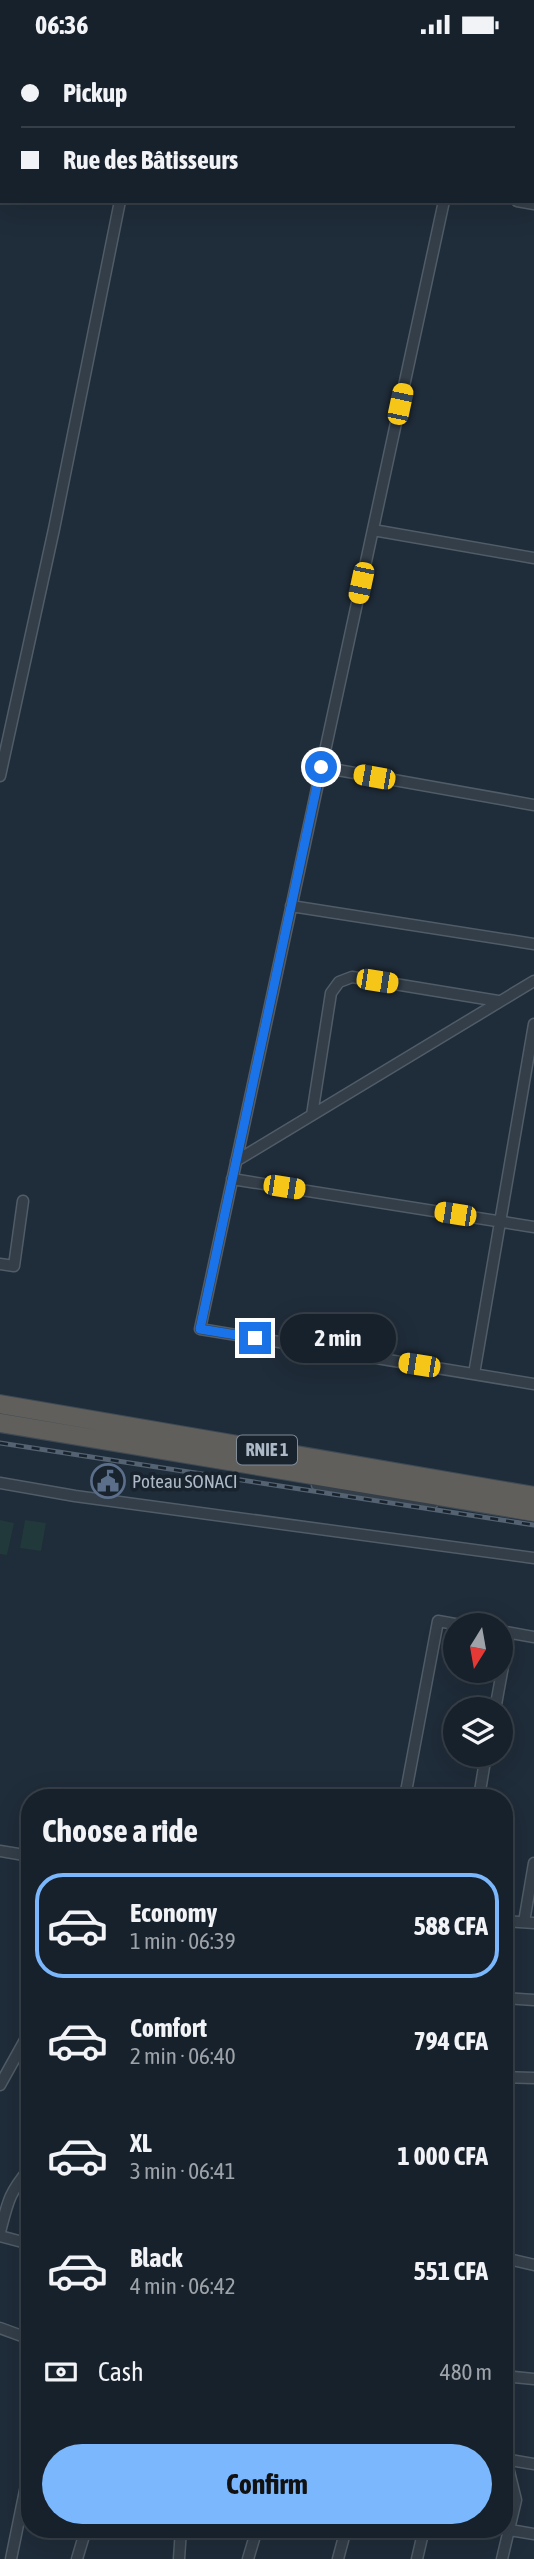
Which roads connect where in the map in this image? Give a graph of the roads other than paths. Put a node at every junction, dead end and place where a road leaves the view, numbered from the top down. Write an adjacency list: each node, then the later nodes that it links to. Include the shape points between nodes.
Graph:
1 (120, 203): 6 (street)
2 (443, 203): 3 (street)
3 (373, 530): 4 (street); 5 (street)
4 (534, 558)
5 (321, 767): 7 (street); 8 (street)
6 (0, 776)
7 (534, 805)
8 (291, 906): 9 (street); 14 (street)
9 (534, 944)
10 (534, 981): 11 (street)
11 (498, 1001): 13 (street); 13 (street, via 352,977 339,982 331,993)
12 (534, 1024): 17 (street)
13 (312, 1115): 14 (street)
14 (236, 1161): 15 (street)
15 (232, 1179): 17 (street); 20 (street, via 200,1329)
16 (23, 1201): 19 (street, via 14,1266)
17 (500, 1221): 18 (street); 20 (street)
18 (534, 1227)
19 (0, 1264)
20 (474, 1374): 21 (street)
21 (534, 1384)
22 (0, 1404): 26 (highway, RNIE 1)
23 (0, 1423): 27 (highway, RNIE 1)
24 (0, 1431): 28 (street)
25 (0, 1483): 29 (street)
26 (534, 1496)
27 (534, 1511)
28 (534, 1521)
29 (534, 1557)
30 (443, 1622): 34 (street, via 438,1621)
31 (513, 1633): 32 (street)
32 (534, 1637)
33 (484, 1767): 35 (street)
34 (406, 1789)
35 (480, 1789)
36 (0, 1851): 37 (street)
37 (21, 1854)
38 (534, 1863): 39 (street)
39 (529, 1922)
40 (513, 1999): 41 (street)
41 (534, 2000)
42 (21, 2057): 45 (street)
43 (513, 2077): 44 (street)
44 (534, 2078)
45 (0, 2085)
46 (21, 2178): 47 (street, via 9,2198)
47 (0, 2234): 48 (street)
48 (21, 2241)
49 (513, 2259): 50 (street)
50 (534, 2265)
51 (0, 2328): 52 (street)
52 (21, 2336)
53 (534, 2368): 54 (street)
54 (529, 2378)
55 (513, 2460): 56 (street)
56 (534, 2464)
57 (513, 2489): 59 (street)
58 (21, 2510): 68 (street)
59 (513, 2515)
60 (513, 2530): 61 (street)
61 (534, 2534)
62 (83, 2538): 69 (street)
63 (180, 2538): 70 (street)
64 (254, 2538): 71 (street)
65 (344, 2538): 72 (street)
66 (422, 2538): 73 (street)
67 (508, 2538): 74 (street)
68 (11, 2559)
69 (77, 2559)
70 (179, 2559)
71 (248, 2559)
72 (338, 2559)
73 (417, 2559)
74 (502, 2559)

